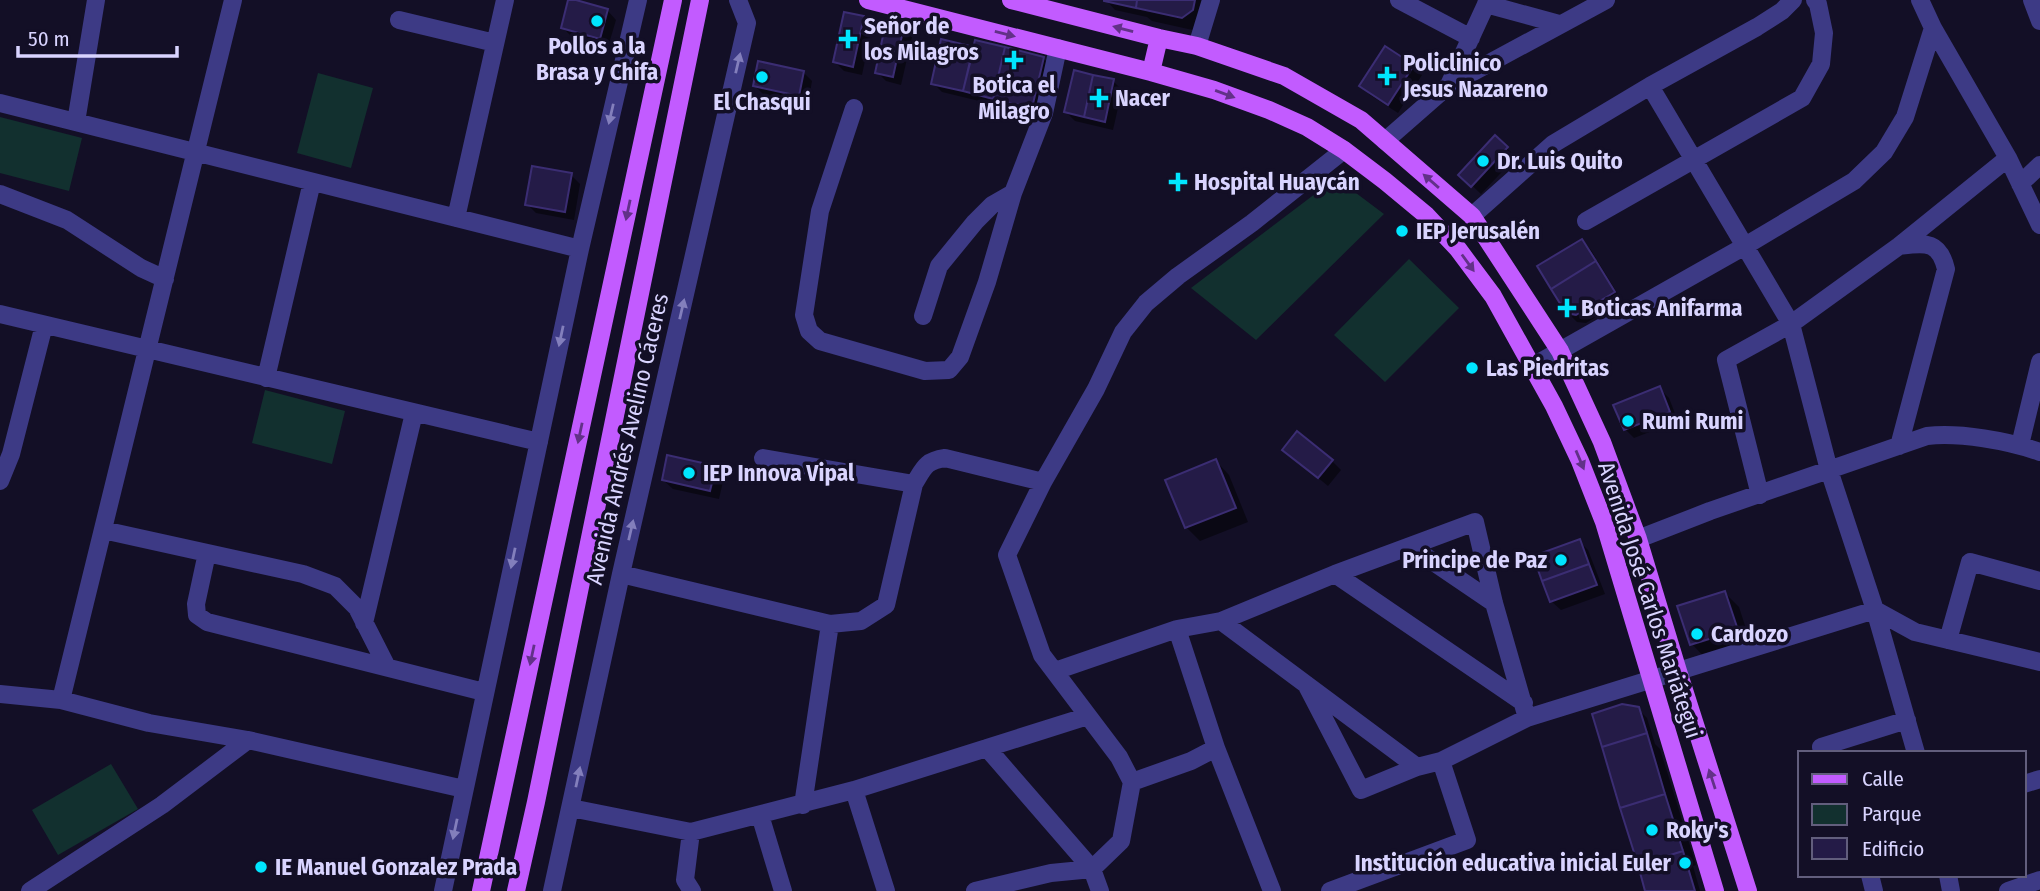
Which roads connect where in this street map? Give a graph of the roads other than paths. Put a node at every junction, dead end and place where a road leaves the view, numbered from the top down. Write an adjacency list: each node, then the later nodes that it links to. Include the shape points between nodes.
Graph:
1 (96, 0): 32 (street)
2 (233, 0): 35 (street)
3 (505, 0): 24 (street)
4 (638, 0): 49 (street, one-way to 49)
5 (673, 0): 116 (main road, Avenida Andrés Avelino Cáceres, one-way to 116)
6 (700, 0): 117 (main road, Avenida Andrés Avelino Cáceres)
7 (738, 0): 76 (street, Avenida Andrés Avelino Cáceres, one-way to 7, via 747,23)
8 (868, 0): 26 (main road, Avenida José Carlos Mariátegui, one-way to 26)
9 (1011, 0): 22 (main road, Avenida José Carlos Mariátegui, one-way to 9)
10 (1211, 0): 25 (street)
11 (1399, 0): 23 (street)
12 (1606, 0): 20 (street)
13 (1793, 0): 29 (street, via 1757,27)
14 (1815, 0): 37 (street, via 1824,33 1821,64 1802,98)
15 (1920, 0): 21 (street)
16 (2032, 0): 19 (street)
17 (1487, 2): 20 (street); 23 (street)
18 (398, 20): 24 (street)
19 (2040, 21)
20 (1559, 24): 28 (street)
21 (1933, 28): 36 (street); 47 (street, via 1905,117 1884,152 1854,181)
22 (1159, 38): 25 (main road, Avenida José Carlos Mariátegui); 27 (main road)
23 (1471, 38): 28 (street)
24 (495, 43): 44 (street)
25 (1198, 46): 33 (main road, Avenida José Carlos Mariátegui, via 1284,76 1361,120)
26 (1058, 48): 27 (main road, Avenida José Carlos Mariátegui); 41 (street, via 1044,113)
27 (1151, 72): 34 (main road, Avenida José Carlos Mariátegui, one-way to 34, via 1269,110)
28 (1449, 85): 33 (street)
29 (1650, 86): 37 (street); 43 (street, via 1553,144)
30 (0, 103): 32 (street)
31 (854, 108): 41 (street, via 820,211 804,315 809,331 820,341 925,370 949,370 961,357 972,327)
32 (76, 122): 35 (street)
33 (1385, 141): 43 (main road, Avenida José Carlos Mariátegui, one-way to 33)
34 (1344, 150): 58 (main road, Avenida José Carlos Mariátegui, one-way to 58, via 1426,215 1458,249 1493,296); 69 (street, via 1146,303 1123,332)
35 (196, 152): 39 (street); 50 (street)
36 (2008, 158): 40 (street); 48 (street)
37 (1694, 159): 45 (street); 47 (street)
38 (2040, 165): 40 (street)
39 (312, 182): 44 (street); 59 (street)
40 (2020, 184): 46 (street)
41 (1013, 193): 52 (street, via 992,205 939,266)
42 (0, 194): 50 (street, via 67,220)
43 (1472, 216): 56 (main road, Avenida José Carlos Mariátegui)
44 (456, 218): 49 (street)
45 (1586, 220)
46 (2040, 225)
47 (1745, 246): 53 (street); 56 (street)
48 (1899, 246): 53 (street); 63 (street, via 1925,243 1936,248 1946,270)
49 (580, 249): 61 (street, one-way to 61)
50 (165, 279): 55 (street)
51 (0, 314): 54 (street)
52 (923, 316)
53 (1791, 324): 67 (street); 71 (street, via 1726,360)
54 (44, 326): 55 (street); 64 (street)
55 (148, 350): 59 (street); 72 (street)
56 (1560, 351): 58 (street); 73 (main road, Avenida José Carlos Mariátegui, via 1602,442)
57 (2040, 362): 62 (street)
58 (1533, 366): 90 (main road, Avenida José Carlos Mariátegui, one-way to 90, via 1604,522)
59 (266, 378): 60 (street)
60 (414, 413): 61 (street); 82 (street)
61 (539, 442): 92 (street, one-way to 92)
62 (2020, 445): 63 (street, via 1944,434); 65 (street)
63 (1899, 446): 67 (street)
64 (6, 452): 68 (street)
65 (2040, 452)
66 (763, 458): 70 (street)
67 (1829, 470): 71 (street); 80 (street)
68 (0, 481)
69 (1043, 482): 70 (street, via 945,458 933,460); 88 (street, via 1007,555 1042,655)
70 (914, 484): 83 (street, via 886,605 861,621)
71 (1760, 495): 73 (street)
72 (103, 530): 75 (street); 94 (street)
73 (1638, 540): 89 (main road, Avenida José Carlos Mariátegui)
74 (1410, 546): 77 (street); 79 (street); 79 (street, via 1475,522)
75 (207, 553): 82 (street, via 303,574 335,586 357,608); 87 (street, via 196,604 197,615 206,622)
76 (621, 574): 83 (street); 109 (street, Avenida Andrés Avelino Cáceres, one-way to 76)
77 (1335, 574): 81 (street); 95 (street)
78 (2040, 581): 85 (street, via 1970,562)
79 (1494, 603): 95 (street)
80 (1875, 610): 85 (street, via 1915,632); 89 (street); 97 (street)
81 (1221, 621): 84 (street); 91 (street)
82 (364, 623): 87 (street)
83 (830, 624): 108 (street)
84 (1177, 629): 88 (street); 101 (street)
85 (1948, 640): 86 (street)
86 (2040, 662)
87 (387, 667): 92 (street)
88 (1055, 671): 96 (street)
89 (1678, 671): 90 (street); 127 (main road, Avenida José Carlos Mariátegui, one-way to 89)
90 (1650, 679): 95 (street); 126 (main road, Avenida José Carlos Mariátegui)
91 (1306, 684): 104 (street); 104 (street, via 1361,790)
92 (484, 692): 106 (street)
93 (0, 694): 94 (street)
94 (61, 700): 98 (street, via 149,723)
95 (1526, 711): 103 (street)
96 (1088, 716): 100 (street); 105 (street)
97 (1907, 720): 99 (street); 102 (street)
98 (248, 740): 106 (street); 114 (street, via 162,805)
99 (1821, 747)
100 (987, 748): 107 (street); 112 (street)
101 (1216, 748): 105 (street); 124 (street)
102 (1915, 751)
103 (1441, 761): 104 (street); 125 (street, via 1466,840)
104 (1417, 767)
105 (1132, 782): 112 (street, via 1121,841)
106 (464, 789): 115 (street, one-way to 115)
107 (854, 790): 108 (street); 121 (street)
108 (803, 804): 110 (street)
109 (571, 808): 111 (street); 118 (street, Avenida Andrés Avelino Cáceres)
110 (760, 815): 111 (street); 120 (street)
111 (691, 832): 119 (street, via 685,880)
112 (1093, 869): 122 (street, via 1051,873); 123 (street)
113 (2040, 880): 128 (street)
114 (30, 891)
115 (443, 891)
116 (481, 891)
117 (516, 891)
118 (552, 891)
119 (692, 891)
120 (783, 891)
121 (886, 891)
122 (975, 891)
123 (1100, 891)
124 (1272, 891)
125 (1330, 891)
126 (1715, 891)
127 (1748, 891)
128 (2008, 891)

